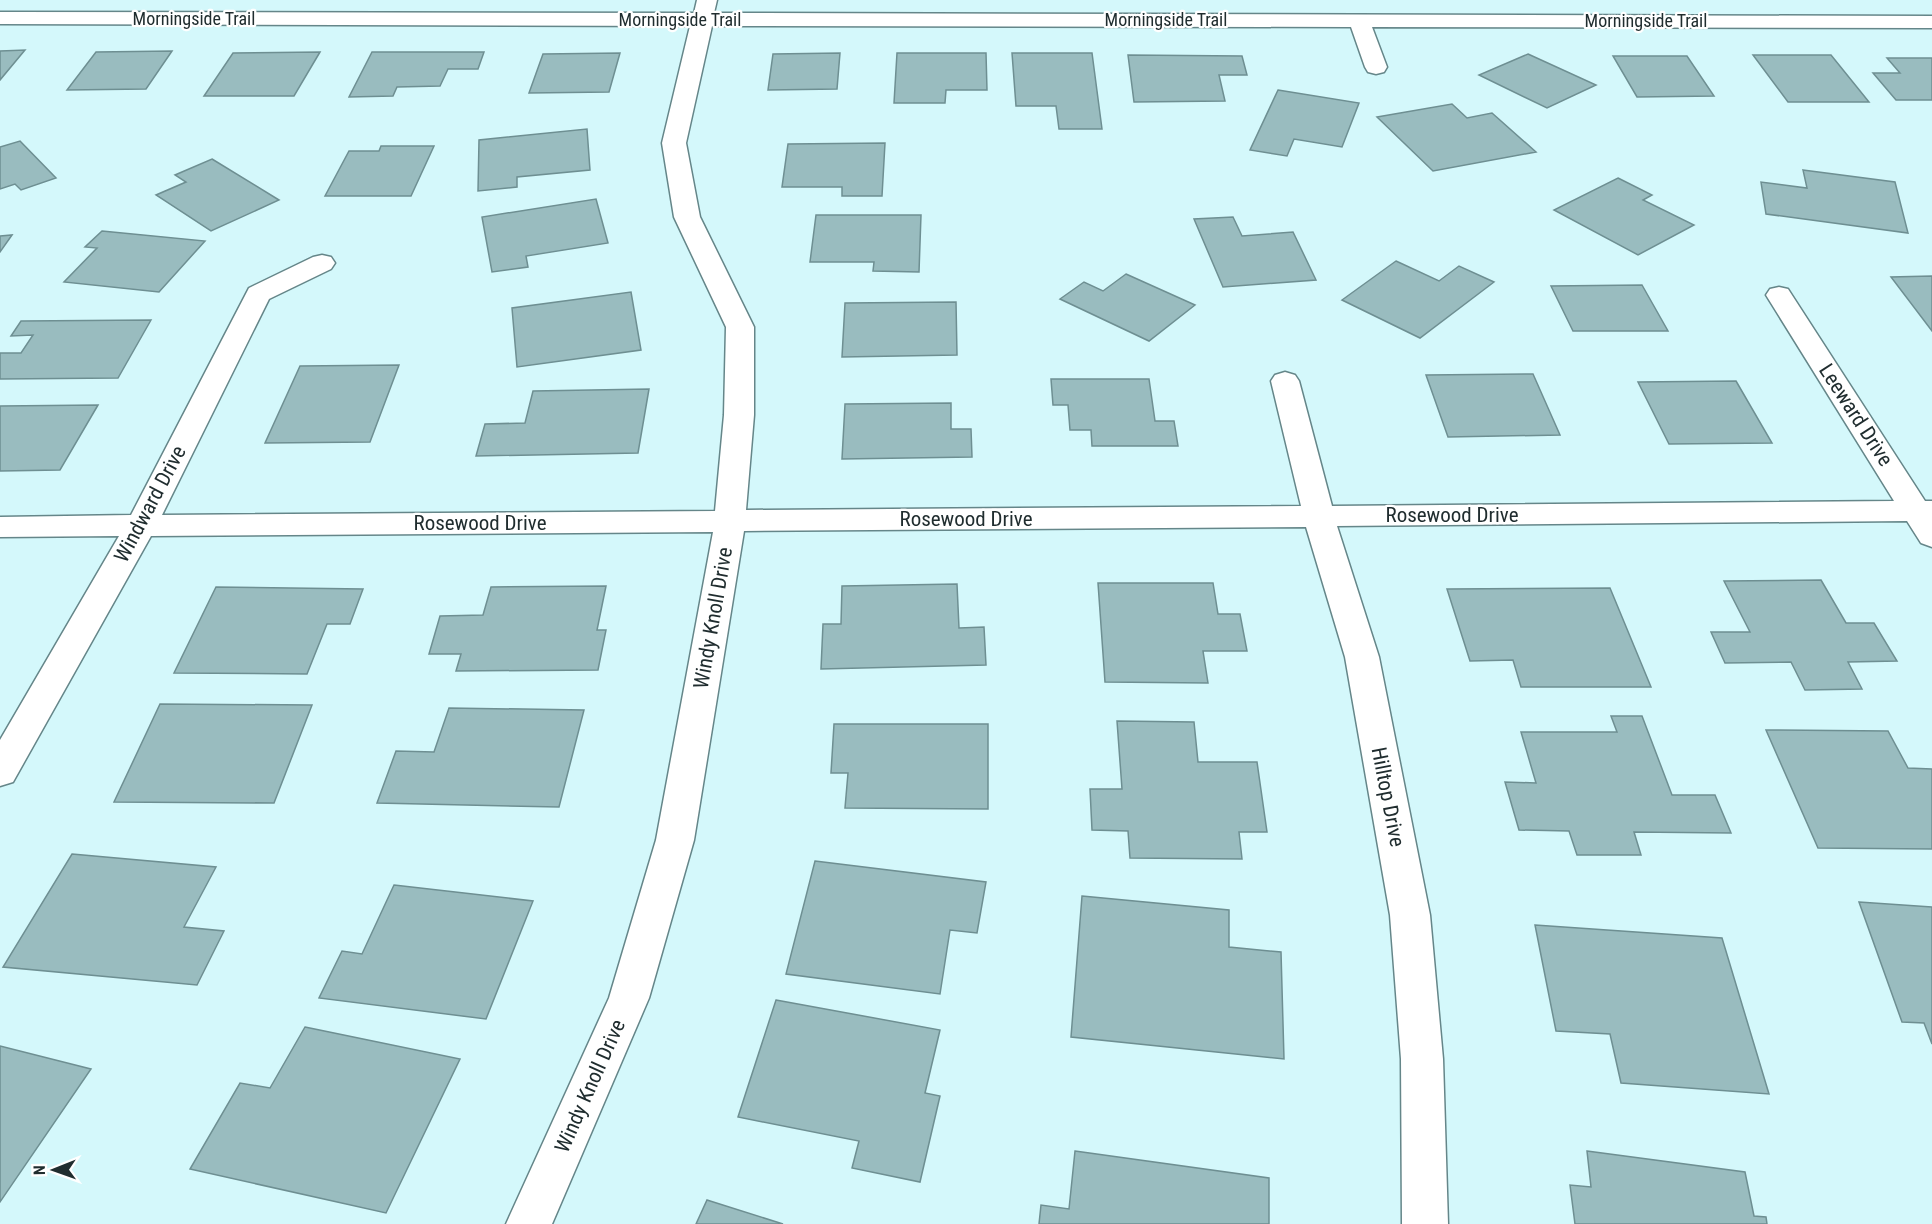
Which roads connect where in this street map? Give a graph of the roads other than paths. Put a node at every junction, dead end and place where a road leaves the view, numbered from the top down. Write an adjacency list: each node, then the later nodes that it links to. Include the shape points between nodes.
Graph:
1 (1744, 0): 5 (street)
2 (705, 10): 3 (street, Morningside Trail); 4 (street, Morningside Trail); 13 (street, Windy Knoll Drive, via 674,143 687,218 740,327)
3 (0, 18)
4 (1359, 21): 5 (street, Morningside Trail); 7 (street)
5 (1760, 21): 6 (street, Morningside Trail)
6 (1932, 22)
7 (1376, 68)
8 (322, 263): 14 (street, Windward Drive, via 258,294)
9 (1779, 295): 12 (street, Leeward Drive)
10 (1285, 381): 11 (street, Hilltop Drive)
11 (1319, 516): 12 (street, Rosewood Drive); 13 (street, Rosewood Drive); 18 (street, Hilltop Drive, via 1362,657 1410,915 1422,1059)
12 (1927, 520)
13 (730, 521): 14 (street, Rosewood Drive); 17 (street, Windy Knoll Drive, via 675,840 629,998)
14 (141, 526): 15 (street, Rosewood Drive); 16 (street, Windward Drive)
15 (0, 527)
16 (0, 772)
17 (529, 1224)
18 (1425, 1224)

